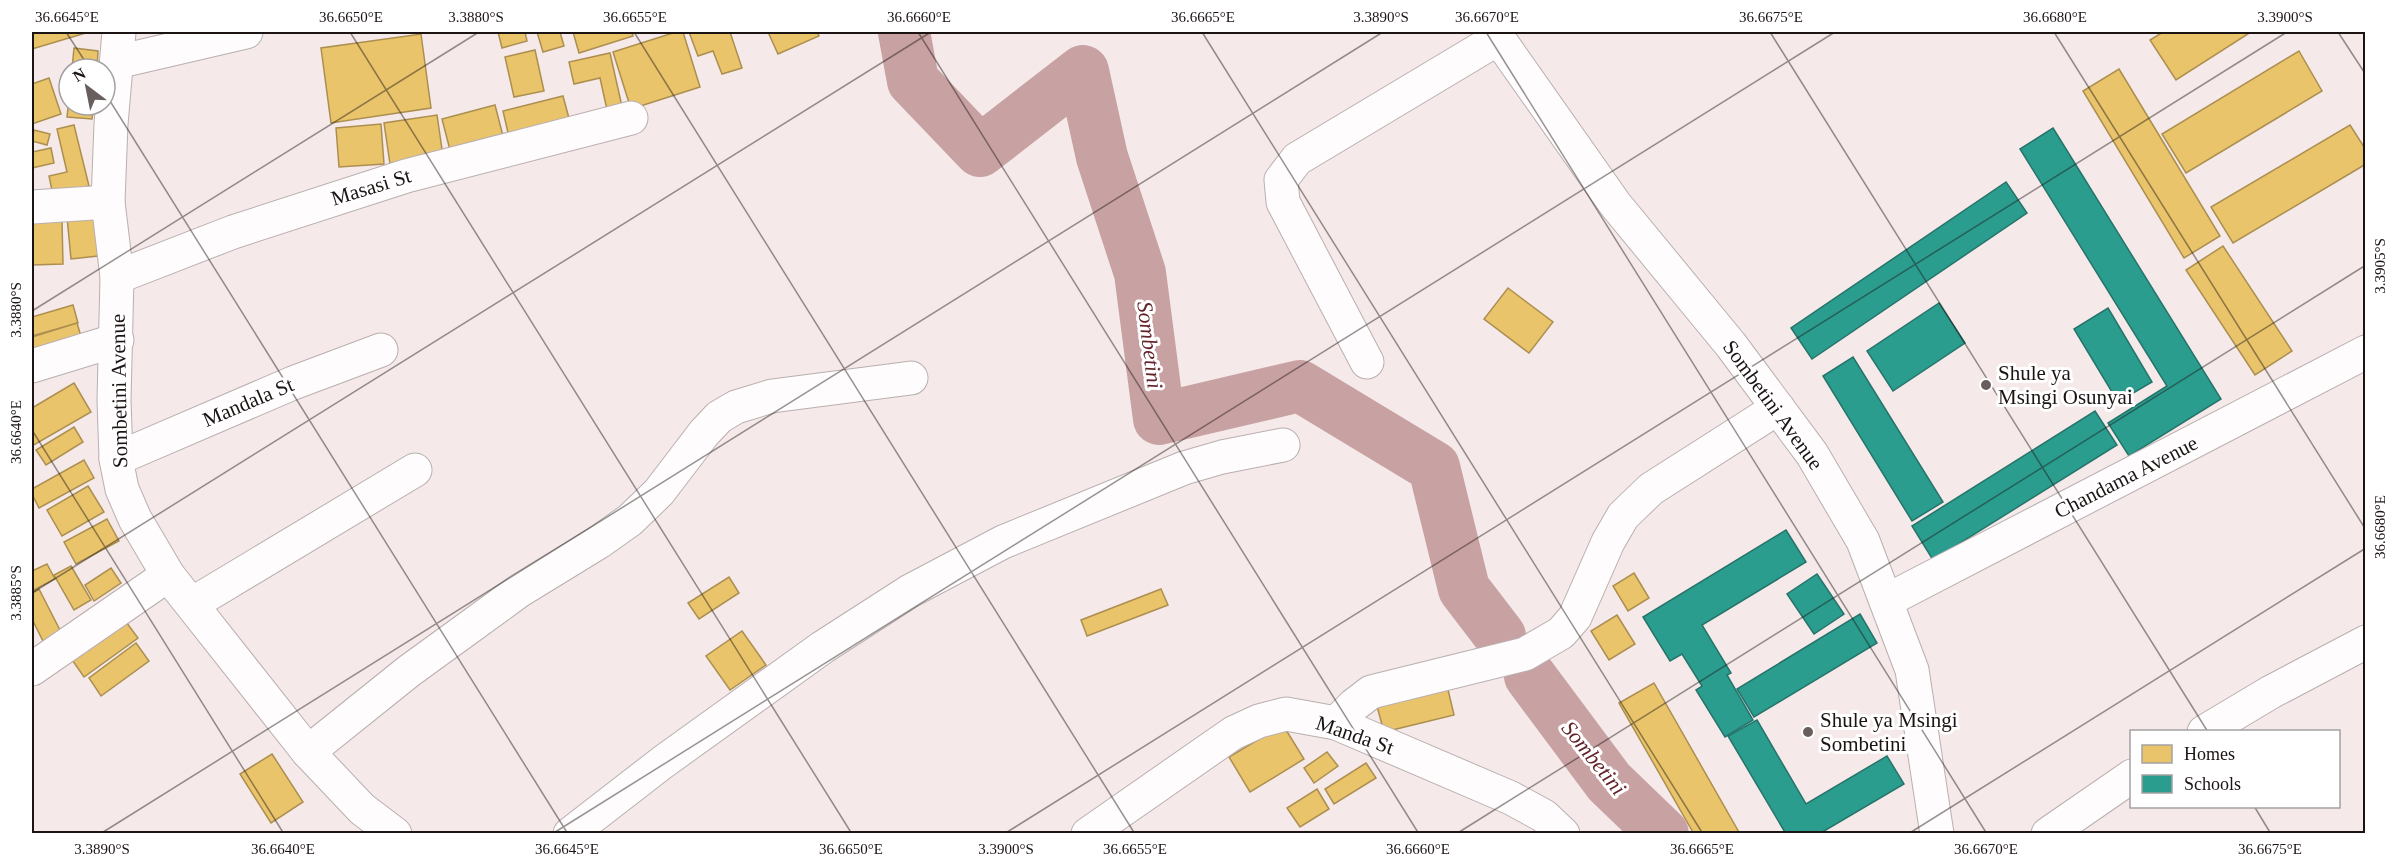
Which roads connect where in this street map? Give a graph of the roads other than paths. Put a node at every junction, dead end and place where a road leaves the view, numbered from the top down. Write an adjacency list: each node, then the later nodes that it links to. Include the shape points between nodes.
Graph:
1 (246, 32): 3 (street)
2 (1496, 35): 11 (street, via 1297,159 1281,180 1283,202); 14 (street, Sombetini Avenue, via 1615,204)
3 (118, 47): 5 (street, Sombetini Avenue)
4 (631, 118): 7 (street, Masasi St, via 375,185 233,232)
5 (108, 202): 6 (street); 7 (street, Sombetini Avenue)
6 (32, 207)
7 (117, 277): 8 (street, Sombetini Avenue)
8 (117, 340): 12 (street); 16 (street, Sombetini Avenue)
9 (381, 350): 16 (street, Mandala St, via 293,382)
10 (2366, 352): 19 (street, Chandama Avenue)
11 (1367, 362)
12 (32, 366)
13 (910, 378): 25 (street, via 772,396 736,407 719,417 659,492 630,520 519,591 409,671)
14 (1778, 408): 19 (street, Sombetini Avenue, via 1812,454 1863,541); 23 (street, via 1637,500 1618,525 1575,617 1561,633 1525,654 1371,692)
15 (1283, 445): 28 (street, via 1184,468 1003,542 910,591 823,647)
16 (116, 459): 18 (street, Sombetini Avenue, via 122,489 135,519)
17 (415, 470): 20 (street)
18 (168, 575): 20 (street, Sombetini Avenue); 22 (street)
19 (1886, 601): 31 (street, Sombetini Avenue, via 1912,670)
20 (192, 604): 25 (street, Sombetini Avenue)
21 (2366, 642): 24 (street)
22 (32, 669)
23 (1336, 723): 29 (street, Manda St, via 1286,714 1259,721 1233,733); 30 (street, Manda St, via 1511,798 1544,816)
24 (2207, 730)
25 (308, 752): 27 (street, Sombetini Avenue, via 362,809)
26 (2130, 777): 32 (street)
27 (395, 834)
28 (570, 834)
29 (1088, 834)
30 (1563, 834)
31 (1937, 834)
32 (2048, 834)

